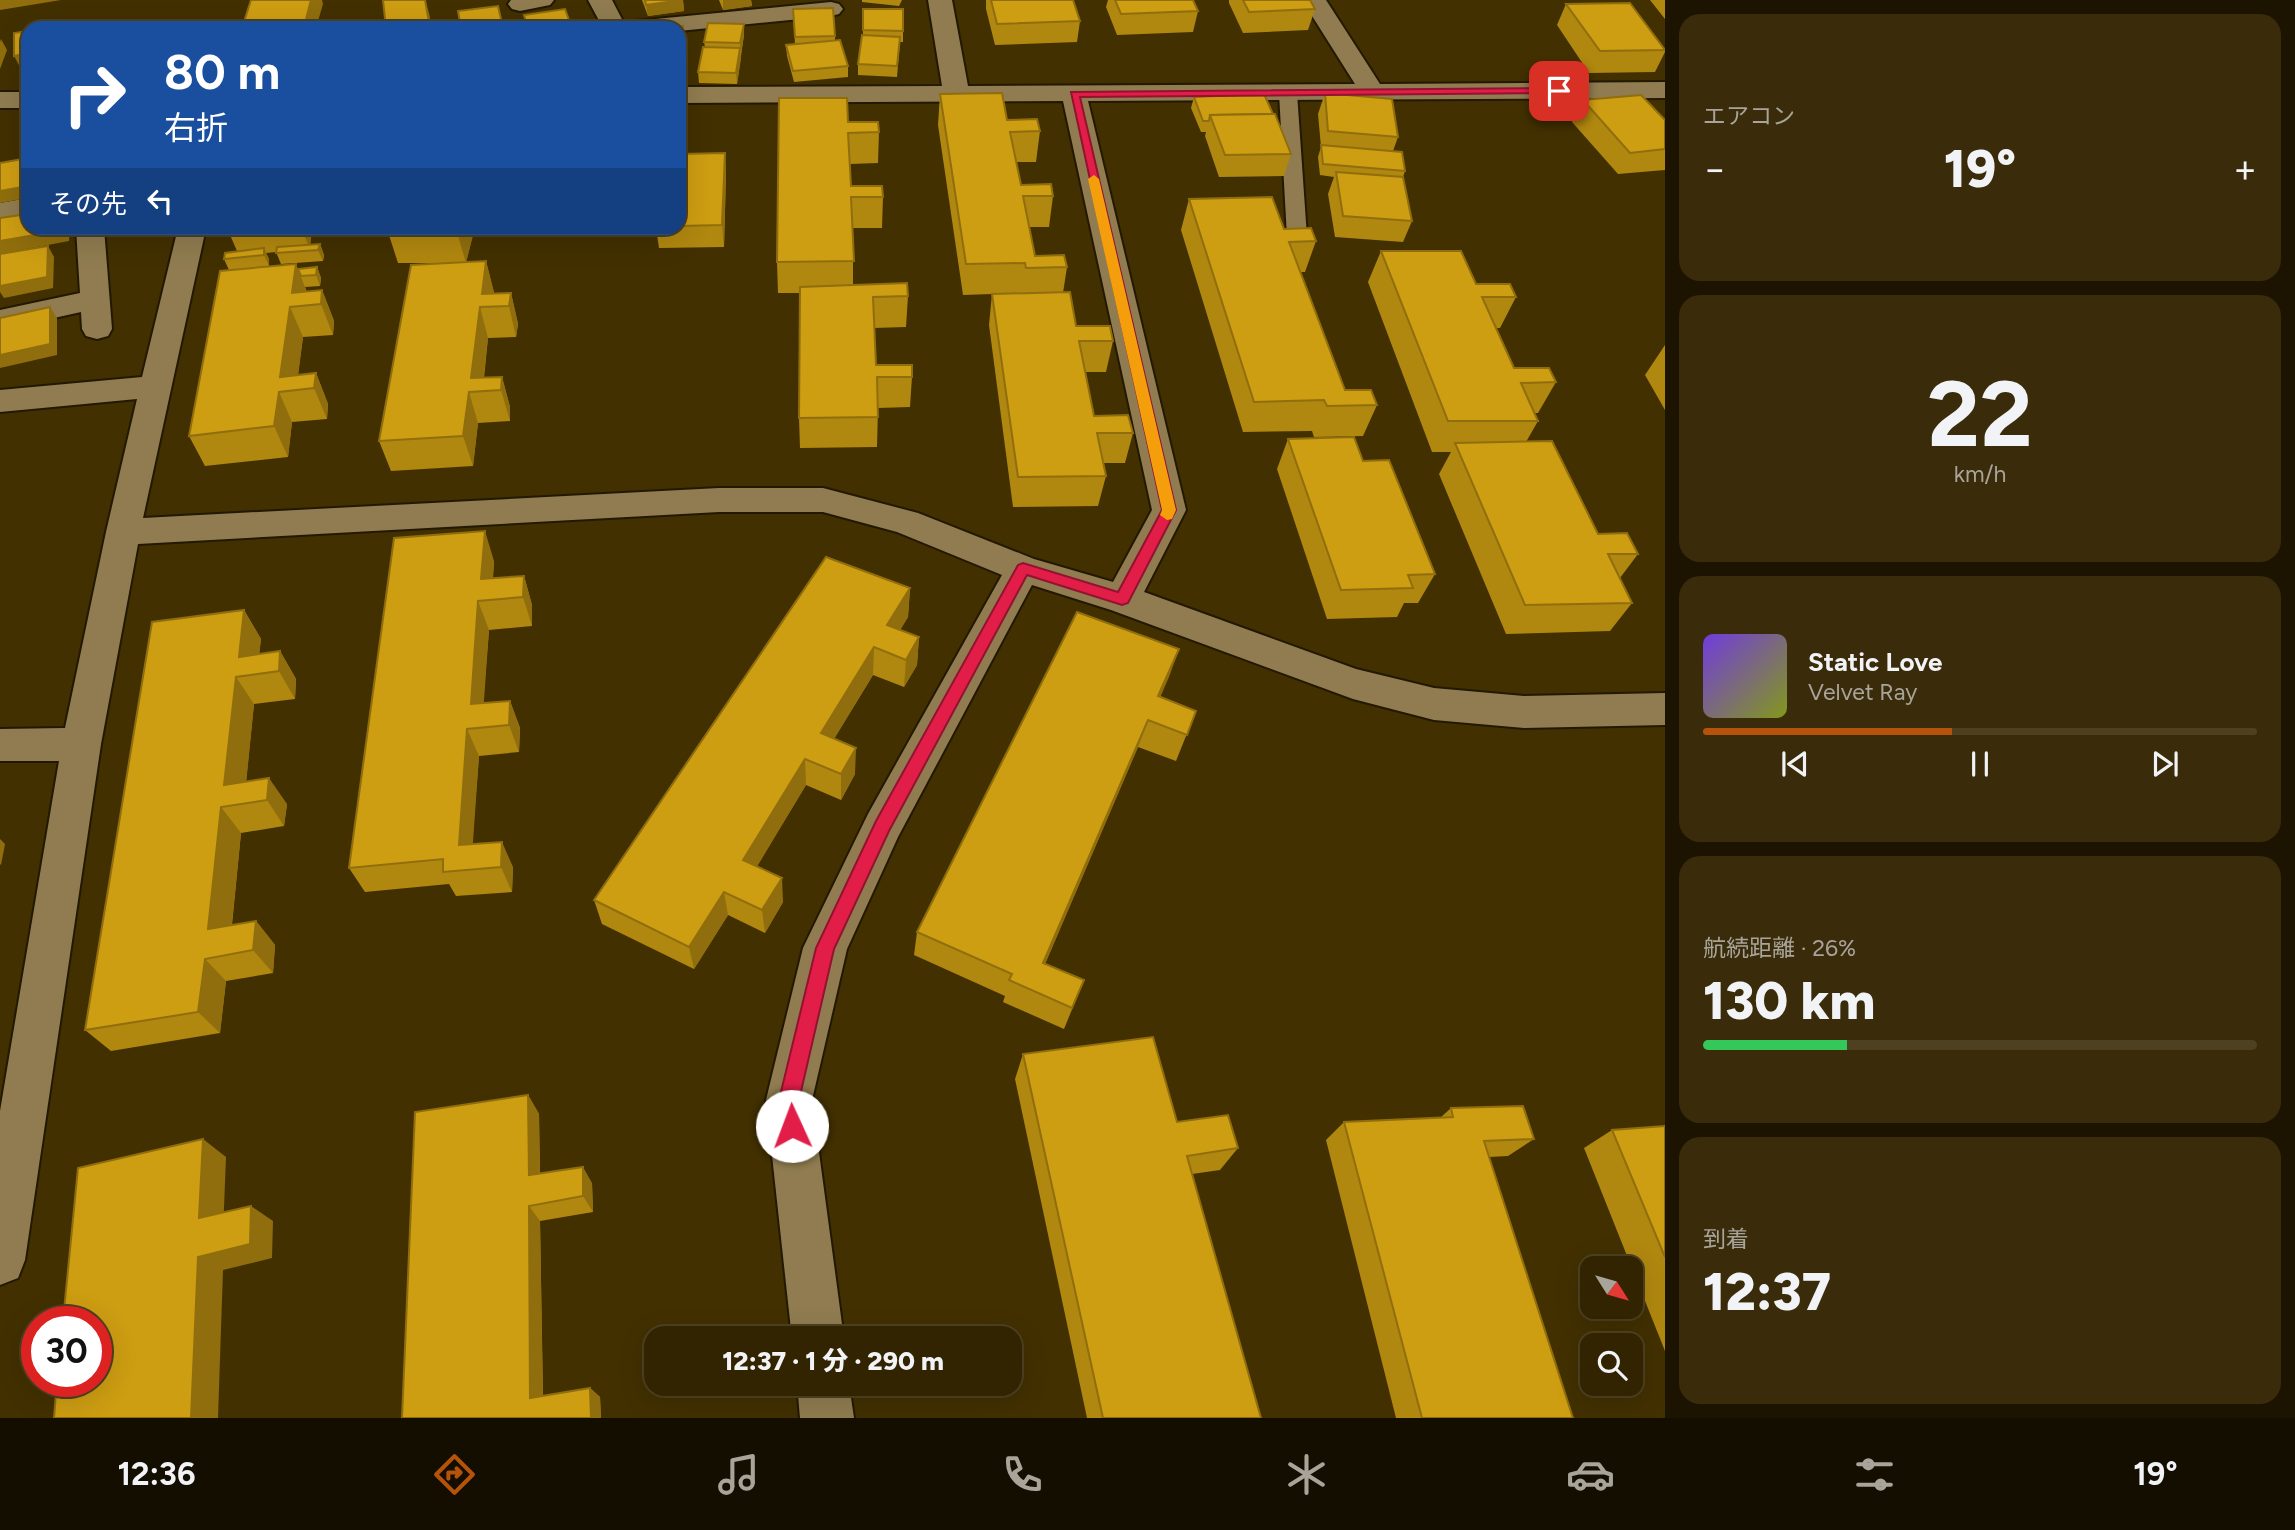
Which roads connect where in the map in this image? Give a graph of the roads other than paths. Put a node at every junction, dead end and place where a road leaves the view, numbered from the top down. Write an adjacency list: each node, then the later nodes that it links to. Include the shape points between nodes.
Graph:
1 (600, 0): 5 (street)
2 (940, 0): 9 (street)
3 (1314, 0): 8 (street)
4 (831, 9): 6 (street)
5 (611, 21)
6 (686, 23)
7 (1665, 90): 8 (street)
8 (1373, 92): 10 (street)
9 (956, 93): 11 (street); 12 (street)
10 (1288, 93): 11 (street); 19 (lane)
11 (1074, 94): 27 (street, via 1169,510)
12 (686, 95)
13 (0, 100): 14 (street)
14 (21, 100)
15 (21, 207): 16 (street)
16 (0, 211)
17 (90, 235): 20 (street)
18 (190, 235): 23 (street)
19 (1297, 237)
20 (95, 299): 21 (street); 22 (street)
21 (0, 320)
22 (97, 329)
23 (156, 387): 24 (street); 25 (street)
24 (0, 401)
25 (123, 532): 26 (street, via 682,502 823,500 906,522); 29 (street)
26 (1023, 569): 27 (street); 32 (street, via 882,827 825,948 789,1100)
27 (1122, 599): 28 (street, via 1353,684 1434,704 1524,712)
28 (1665, 709)
29 (81, 744): 30 (street); 31 (street)
30 (0, 745)
31 (0, 1260)
32 (816, 1326)
33 (824, 1396): 34 (street)
34 (827, 1418)

